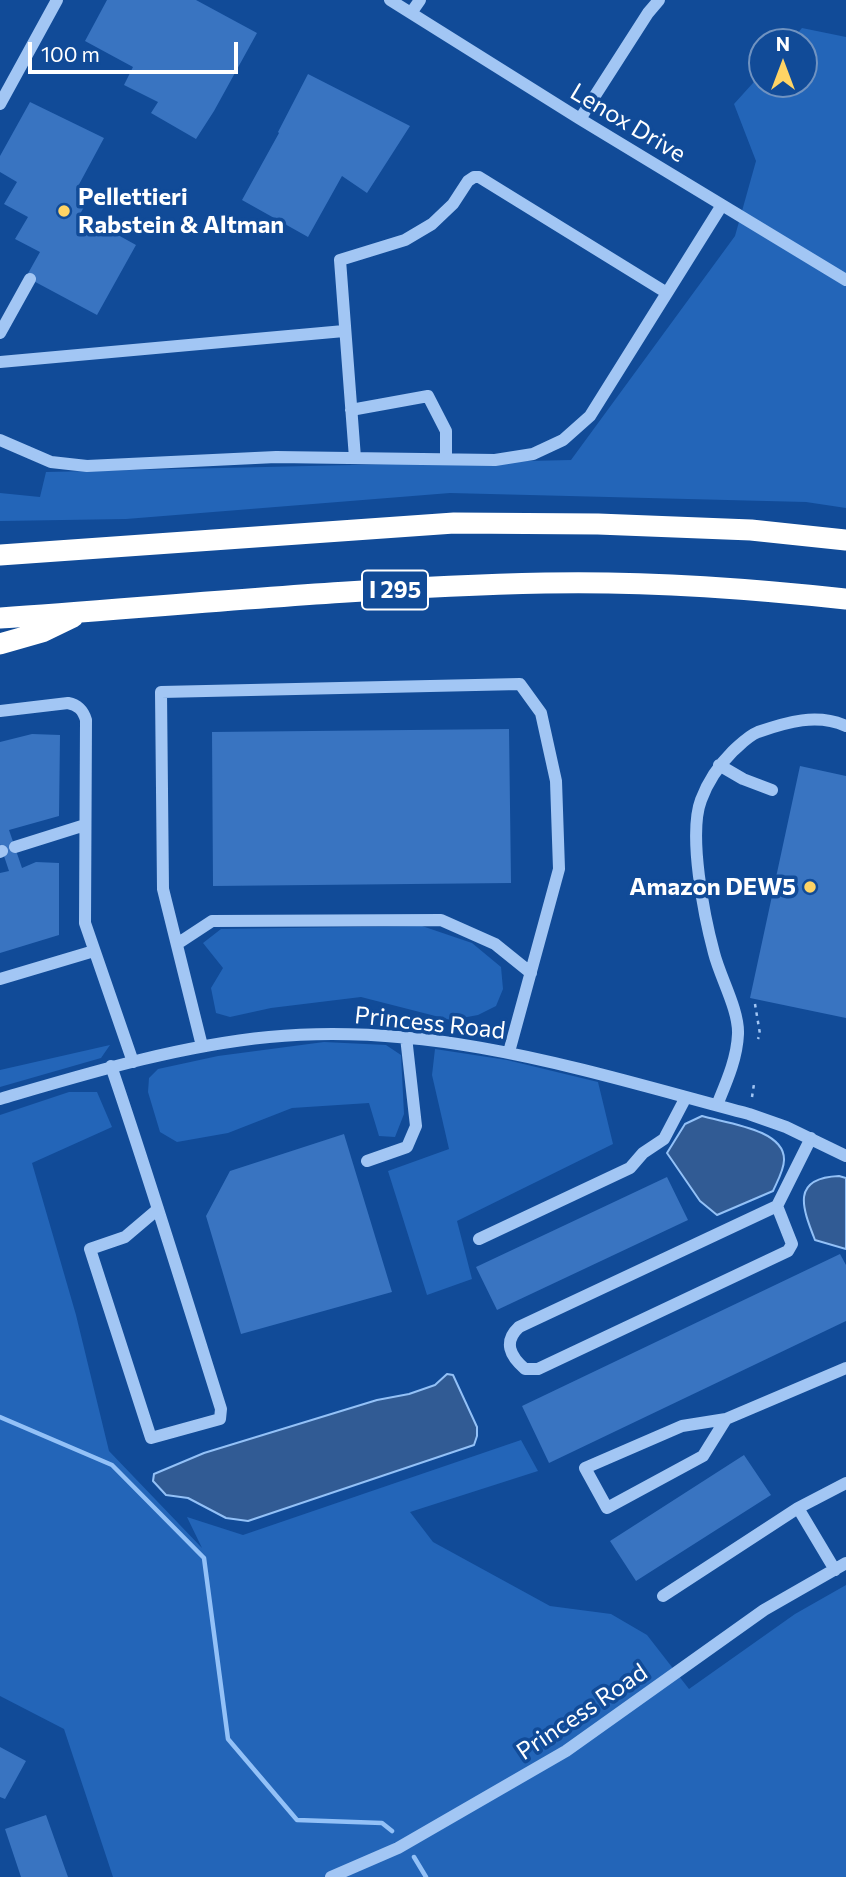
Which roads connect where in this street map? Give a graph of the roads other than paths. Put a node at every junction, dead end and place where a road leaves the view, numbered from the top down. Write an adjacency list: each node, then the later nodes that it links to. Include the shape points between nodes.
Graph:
1 (57, 0): 6 (street)
2 (420, 0): 5 (street)
3 (659, 0): 7 (street)
4 (394, 1): 5 (street, Lenox Drive)
5 (411, 13): 7 (street, Lenox Drive)
6 (0, 104)
7 (580, 119): 8 (street, Lenox Drive)
8 (722, 205): 10 (street, Lenox Drive); 11 (street)
9 (30, 279): 13 (street)
10 (846, 280)
11 (667, 293): 12 (street, via 474,177 432,224 405,240 340,260); 18 (street, via 590,416 564,440 533,454)
12 (344, 331): 14 (street); 15 (street)
13 (0, 333)
14 (0, 362)
15 (351, 410): 17 (street); 18 (street, via 428,396 446,431)
16 (0, 440): 17 (street, via 51,462 87,467 276,457)
17 (355, 458): 18 (street)
18 (446, 460)
19 (846, 540): 21 (highway, via 751,530 466,523)
20 (0, 542): 21 (highway)
21 (36, 552): 22 (highway)
22 (0, 555)
23 (846, 599): 24 (highway, I 295, via 709,587 547,583)
24 (83, 612): 25 (highway, I 295); 26 (highway, via 42,632)
25 (0, 618)
26 (0, 643)
27 (0, 711): 31 (street, via 68,703 84,713)
28 (846, 726): 29 (street, via 832,720 802,719 770,728 751,735)
29 (719, 765): 30 (street); 44 (street, via 701,802 696,835 713,952 738,1032 735,1058)
30 (772, 790)
31 (85, 825): 32 (street); 34 (street, via 85,923)
32 (6, 850)
33 (177, 944): 35 (street, via 212,921 441,919 495,944); 35 (street, via 163,889 162,692 520,684 541,713 556,781 559,869); 38 (street)
34 (94, 951): 36 (street); 40 (street)
35 (531, 973): 39 (street)
36 (0, 979)
37 (406, 1037): 38 (street, Princess Road, via 304,1035); 39 (street, Princess Road); 47 (street, via 416,1126 407,1147)
38 (202, 1046): 40 (street, Princess Road)
39 (509, 1052): 42 (street, Princess Road)
40 (133, 1062): 41 (street, Princess Road)
41 (111, 1066): 43 (street, Princess Road); 49 (street)
42 (686, 1097): 44 (street, Princess Road); 50 (street, via 664,1139 630,1168)
43 (0, 1099)
44 (717, 1105): 45 (street, Princess Road)
45 (810, 1138): 46 (street, Princess Road); 48 (street)
46 (846, 1156)
47 (367, 1161)
48 (777, 1206): 48 (street, via 792,1244 788,1251 538,1368 525,1368 514,1359 509,1348 511,1334 519,1327)
49 (158, 1209): 49 (street, via 222,1409 220,1419 151,1438 90,1249 125,1237)
50 (479, 1239)
51 (846, 1368): 52 (street)
52 (726, 1419): 52 (street, via 682,1426 585,1468 607,1508 704,1456)
53 (846, 1483): 54 (street)
54 (798, 1508): 55 (street); 56 (street)
55 (841, 1567): 57 (street, Princess Road, via 764,1610 566,1751 398,1848)
56 (663, 1597)
57 (331, 1877)

